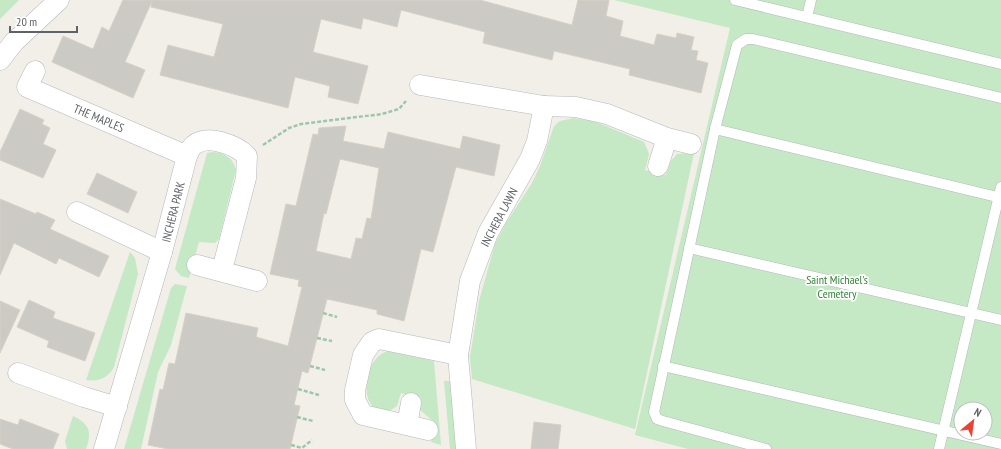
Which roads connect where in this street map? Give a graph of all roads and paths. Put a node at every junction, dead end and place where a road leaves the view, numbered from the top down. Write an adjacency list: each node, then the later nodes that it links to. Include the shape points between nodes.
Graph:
1 (59, 0): 5 (street, via 14,42)
2 (735, 0): 4 (lane)
3 (811, 0): 4 (lane)
4 (807, 17): 6 (lane)
5 (0, 60)
6 (1001, 64)
7 (35, 71): 14 (street, THE MAPLES, via 27,87)
8 (420, 85): 10 (street); 15 (path, via 399,109 382,114 301,124 278,135)
9 (1001, 98): 11 (lane, via 746,38 737,45)
10 (544, 106): 12 (street, via 576,107 606,114); 31 (street, INCHERA LAWN, via 537,141 530,159 488,233 478,257 470,284)
11 (715, 129): 18 (lane); 20 (lane)
12 (667, 138): 13 (street); 16 (street)
13 (691, 144)
14 (187, 156): 15 (street, via 193,146 207,140 232,145); 21 (street, INCHERA PARK)
15 (247, 156): 23 (street, via 246,178)
16 (658, 166)
17 (1001, 187): 18 (lane)
18 (1000, 198): 26 (lane)
19 (77, 212): 21 (street)
20 (689, 248): 26 (lane); 33 (lane)
21 (162, 252): 39 (street, INCHERA PARK)
22 (198, 264): 23 (street)
23 (222, 270): 24 (street)
24 (257, 280)
25 (323, 313): 27 (path)
26 (971, 313): 28 (lane); 44 (lane)
27 (337, 317)
28 (1001, 320)
29 (317, 338): 30 (path)
30 (332, 341)
31 (458, 355): 42 (street, via 379,339 367,348 355,390 358,409 363,415); 49 (street, INCHERA LAWN)
32 (310, 366): 34 (path)
33 (663, 366): 44 (lane); 50 (lane, via 654,412 658,419)
34 (325, 370)
35 (18, 373): 39 (street)
36 (298, 389): 37 (path)
37 (319, 395)
38 (411, 404): 42 (street)
39 (116, 407): 48 (street, INCHERA PARK)
40 (297, 417): 41 (path)
41 (313, 421)
42 (407, 425): 43 (street)
43 (428, 430)
44 (944, 430): 46 (lane); 51 (lane)
45 (312, 440): 47 (path, via 302,448)
46 (1001, 444)
47 (291, 445)
48 (104, 449)
49 (466, 449)
50 (766, 449)
51 (939, 449)

